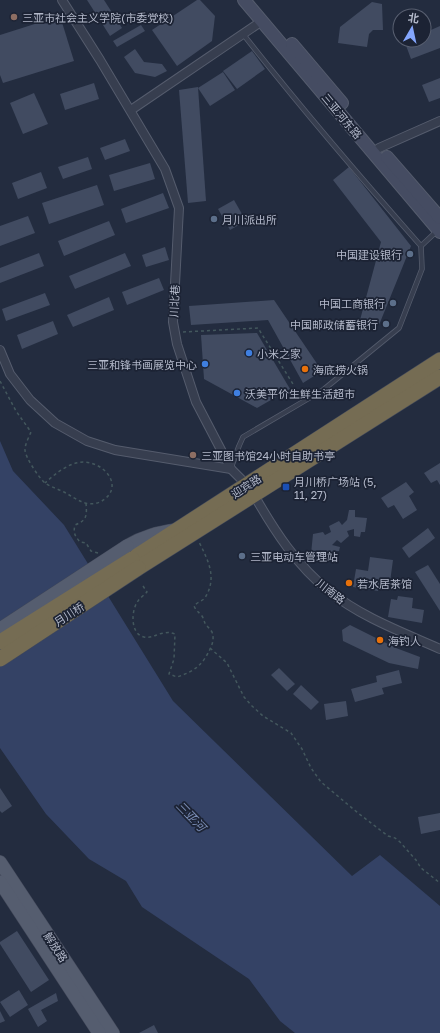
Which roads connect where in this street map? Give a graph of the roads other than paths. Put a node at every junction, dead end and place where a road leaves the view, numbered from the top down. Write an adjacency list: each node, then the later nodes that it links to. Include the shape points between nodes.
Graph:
1 (62, 0): 6 (street, 川北巷)
2 (244, 0): 4 (main road, 三亚河东路)
3 (254, 0): 8 (main road, 三亚河东路)
4 (262, 21): 5 (street); 9 (main road, 三亚河东路)
5 (243, 34): 6 (street); 10 (lane)
6 (130, 110): 14 (street, 川北巷, via 166,169 179,208 173,322 175,333 196,402)
7 (440, 121): 8 (street)
8 (379, 148): 9 (main road, 三亚河东路)
9 (439, 227): 10 (lane)
10 (421, 246): 14 (lane, via 422,269 399,328 323,390 243,437)
11 (0, 350): 14 (street, via 10,374 30,400 55,423 86,441 115,450)
12 (440, 360): 15 (highway, 迎宾路)
13 (440, 377): 15 (highway, 迎宾路)
14 (231, 469): 15 (street, 川北巷)
15 (250, 490): 16 (highway, 迎宾路, via 178,529); 16 (highway, 迎宾路, via 195,533); 19 (street, 川南路, via 273,527 301,564 328,591 360,612)
16 (132, 558): 17 (main road, bridge); 18 (highway, 月川桥, bridge); 20 (highway, 月川桥, bridge)
17 (0, 629)
18 (0, 642)
19 (440, 649)
20 (0, 659)
21 (0, 862): 24 (main road, 解放路)
22 (0, 882): 23 (main road, 解放路)
23 (99, 1033)
24 (113, 1033)

